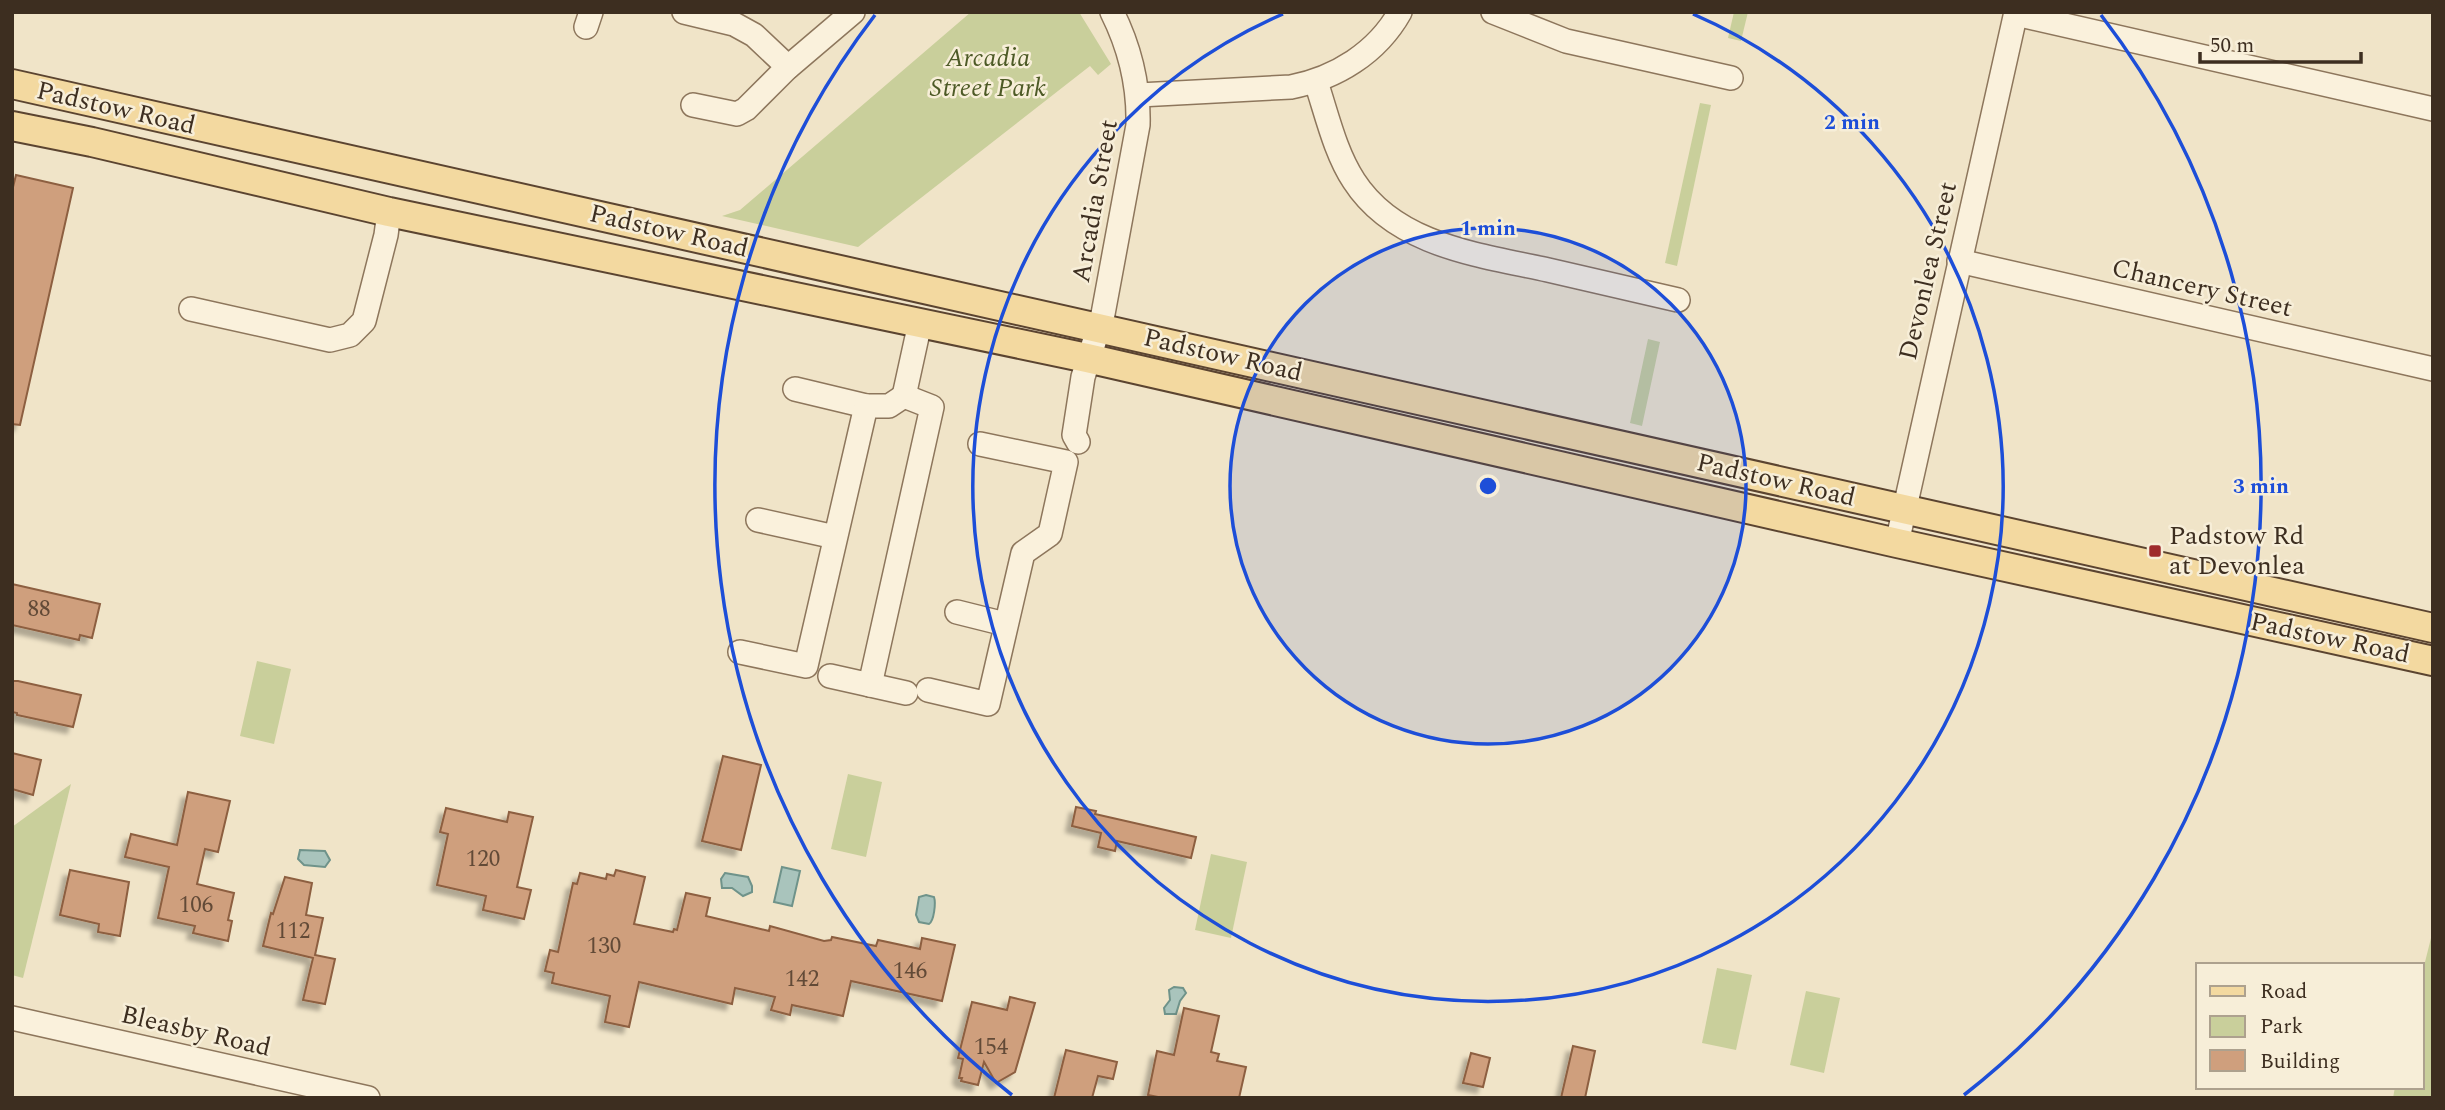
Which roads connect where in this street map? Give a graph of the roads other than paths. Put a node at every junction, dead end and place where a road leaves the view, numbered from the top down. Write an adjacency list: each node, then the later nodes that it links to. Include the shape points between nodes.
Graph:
1 (684, 12): 7 (street, via 734,24 754,35)
2 (853, 12): 7 (street)
3 (1112, 12): 11 (street, Arcadia Street, via 1122,31)
4 (1400, 12): 9 (street, via 1373,47)
5 (1493, 12): 8 (street, via 1566,41)
6 (2016, 13): 13 (street); 16 (street, Devonlea Street)
7 (788, 67): 12 (street, via 737,114)
8 (1731, 78)
9 (1316, 82): 11 (street); 17 (street, via 1355,182 1379,209 1410,231 1447,247)
10 (12, 84): 20 (main road, Padstow Road)
11 (1139, 95): 20 (street, Arcadia Street, via 1139,125)
12 (693, 105)
13 (2433, 109)
14 (12, 126): 15 (main road, Padstow Road)
15 (389, 212): 18 (street, via 364,321 350,335 330,341); 19 (main road, Padstow Road)
16 (1959, 261): 22 (street, Chancery Street); 28 (street, Devonlea Street)
17 (1678, 300)
18 (191, 309)
19 (920, 323): 21 (main road, Padstow Road); 24 (street)
20 (1099, 327): 21 (street, Arcadia Street); 28 (main road, Padstow Road)
21 (1087, 358): 26 (street, Arcadia Street, via 1076,414 1074,435); 31 (main road, Padstow Road)
22 (2433, 369)
23 (795, 389): 25 (street)
24 (904, 396): 25 (street, via 889,406); 38 (street, via 932,407)
25 (866, 406): 30 (street)
26 (1079, 442)
27 (980, 443): 33 (street, via 1066,462 1050,534 1023,553)
28 (1903, 508): 31 (street, Devonlea Street); 34 (main road, Padstow Road)
29 (758, 520): 30 (street)
30 (835, 537): 35 (street, via 806,666)
31 (1897, 543): 36 (main road, Padstow Road)
32 (957, 612): 33 (street)
33 (1005, 624): 38 (street, via 988,704)
34 (2433, 628)
35 (740, 652)
36 (2433, 661)
37 (830, 677): 38 (street)
38 (870, 685)
39 (12, 1018): 40 (street, Bleasby Road)
40 (368, 1098)

